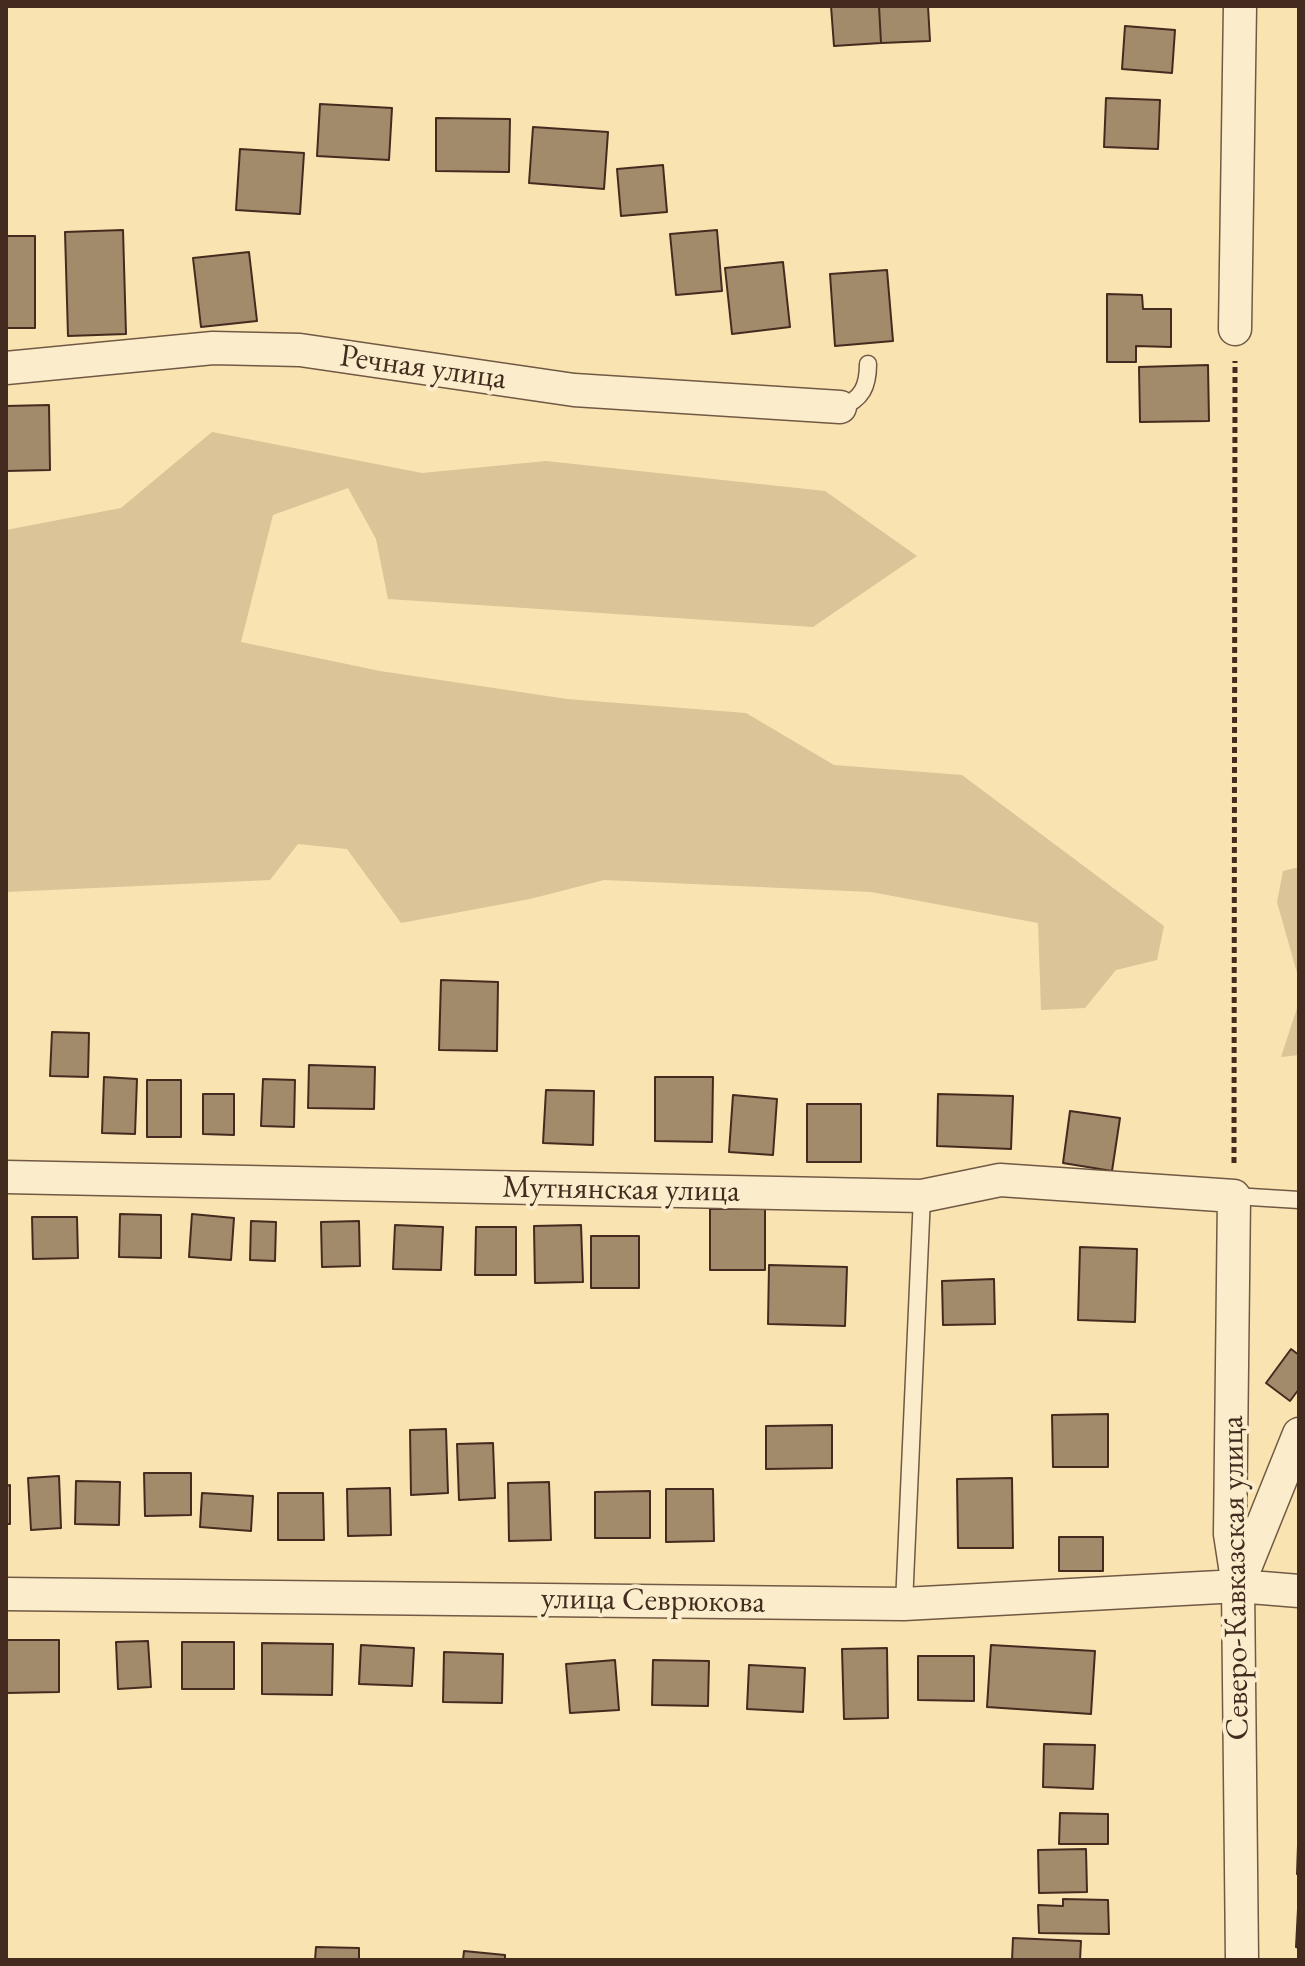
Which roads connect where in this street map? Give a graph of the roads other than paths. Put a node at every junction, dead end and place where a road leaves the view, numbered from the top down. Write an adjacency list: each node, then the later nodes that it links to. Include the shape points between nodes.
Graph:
1 (1240, 6): 2 (street)
2 (1235, 329)
3 (868, 364): 5 (lane, via 862,393)
4 (6, 368): 5 (street, Речная улица, via 213,348 300,350 574,390)
5 (840, 407)
6 (6, 1177): 7 (street, Мутнянская улица)
7 (922, 1196): 8 (street, Мутнянская улица, via 1000,1180); 14 (lane)
8 (1234, 1196): 9 (lane); 11 (street, Северо-Кавказская улица, via 1230,1534)
9 (1299, 1200)
10 (1299, 1434): 11 (street)
11 (1238, 1586): 12 (street, улица Севрюкова); 14 (street, улица Севрюкова); 15 (street, Северо-Кавказская улица)
12 (1299, 1591)
13 (6, 1594): 14 (street, улица Севрюкова)
14 (904, 1604)
15 (1242, 1960)

